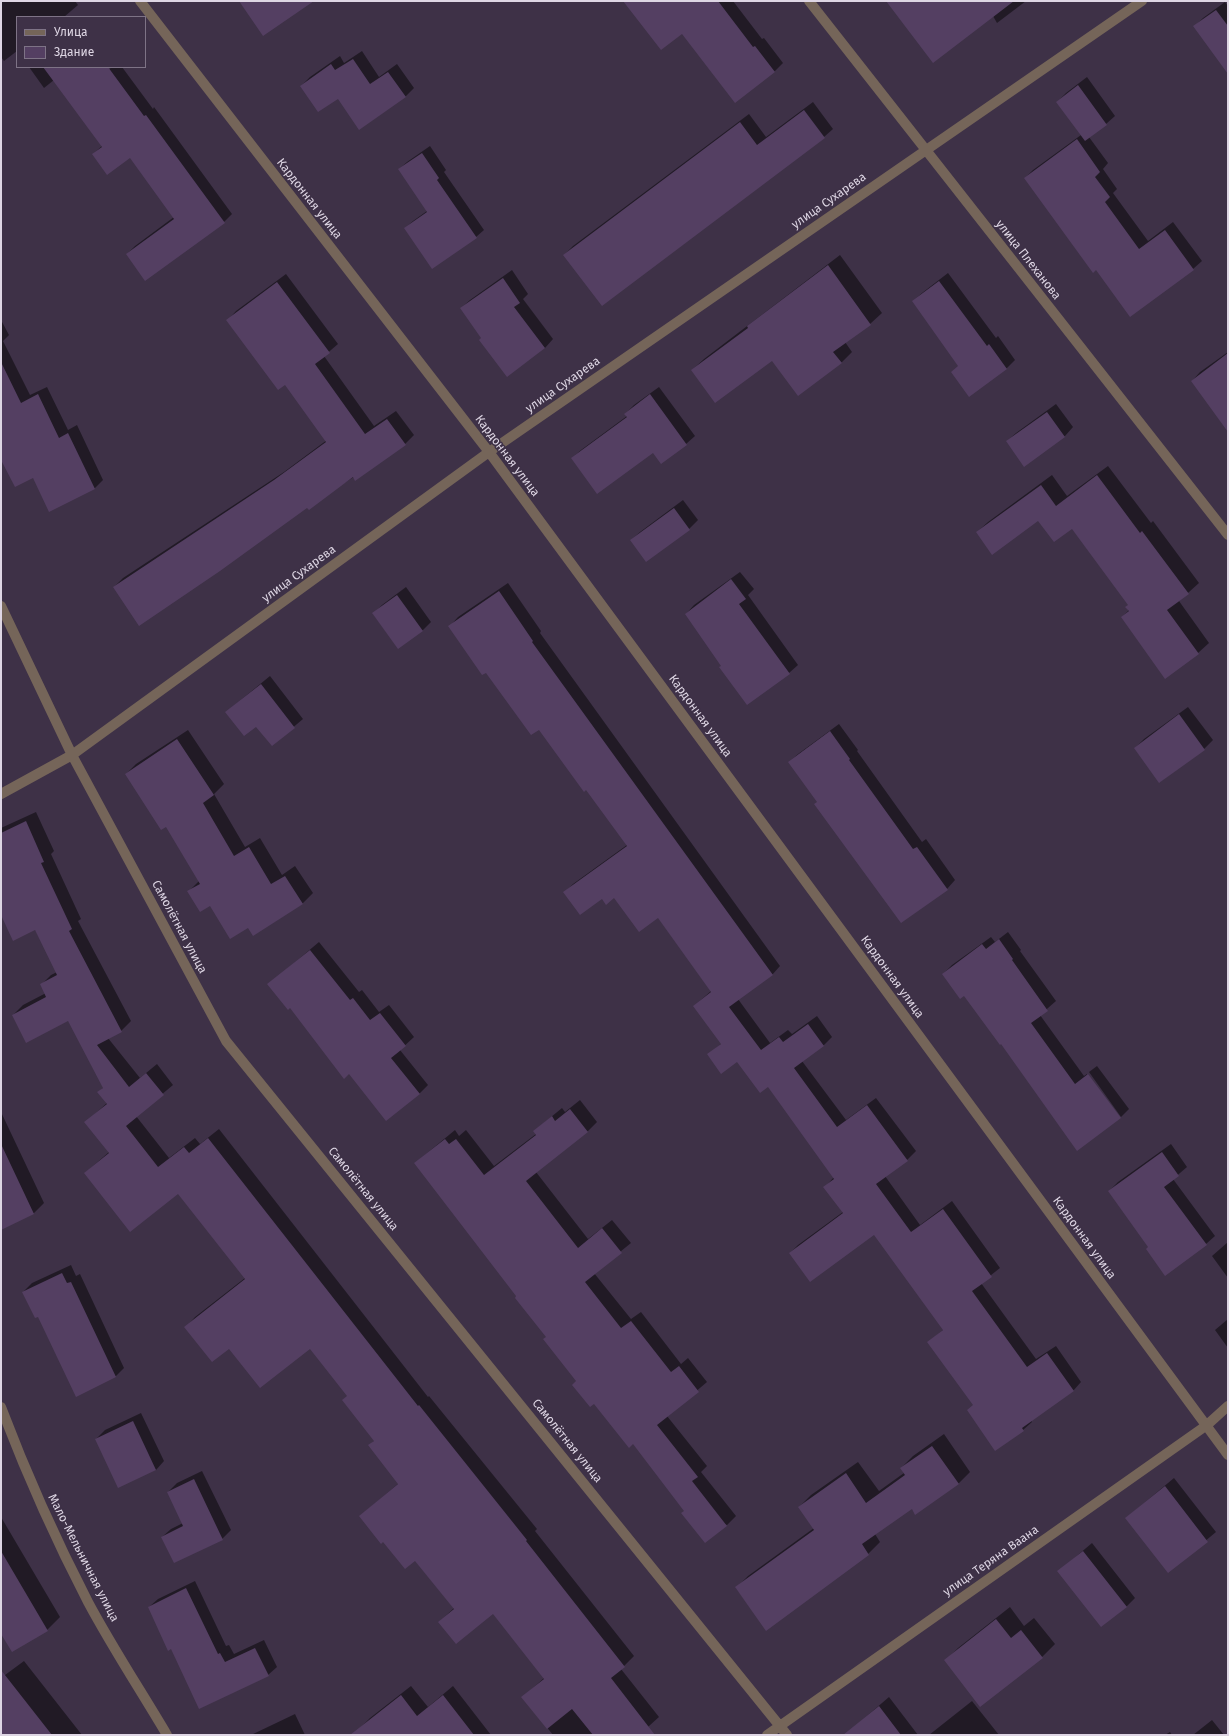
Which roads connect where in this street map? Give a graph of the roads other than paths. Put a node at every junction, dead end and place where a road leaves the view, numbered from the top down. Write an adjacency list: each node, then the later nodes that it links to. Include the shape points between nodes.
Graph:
1 (140, 1): 5 (street, Кардонная улица)
2 (809, 1): 4 (street, улица Плеханова)
3 (1142, 1): 4 (street, улица Сухарева)
4 (925, 151): 5 (street, улица Сухарева); 6 (street, улица Плеханова)
5 (489, 452): 8 (street, улица Сухарева); 12 (street, Кардонная улица)
6 (1228, 535)
7 (1, 606): 8 (street, Самолётная улица)
8 (72, 755): 9 (street, улица Сухарева); 14 (street, Самолётная улица, via 226,1041)
9 (1, 794)
10 (1228, 1406): 12 (street, улица Теряна Ваана)
11 (1, 1407): 15 (street, Мало-Мельничная улица, via 48,1521 88,1603)
12 (1206, 1425): 13 (street, Кардонная улица); 14 (street, улица Теряна Ваана)
13 (1228, 1455)
14 (780, 1725): 16 (street, улица Теряна Ваана); 17 (street, Самолётная улица)
15 (167, 1735)
16 (767, 1735)
17 (787, 1735)

